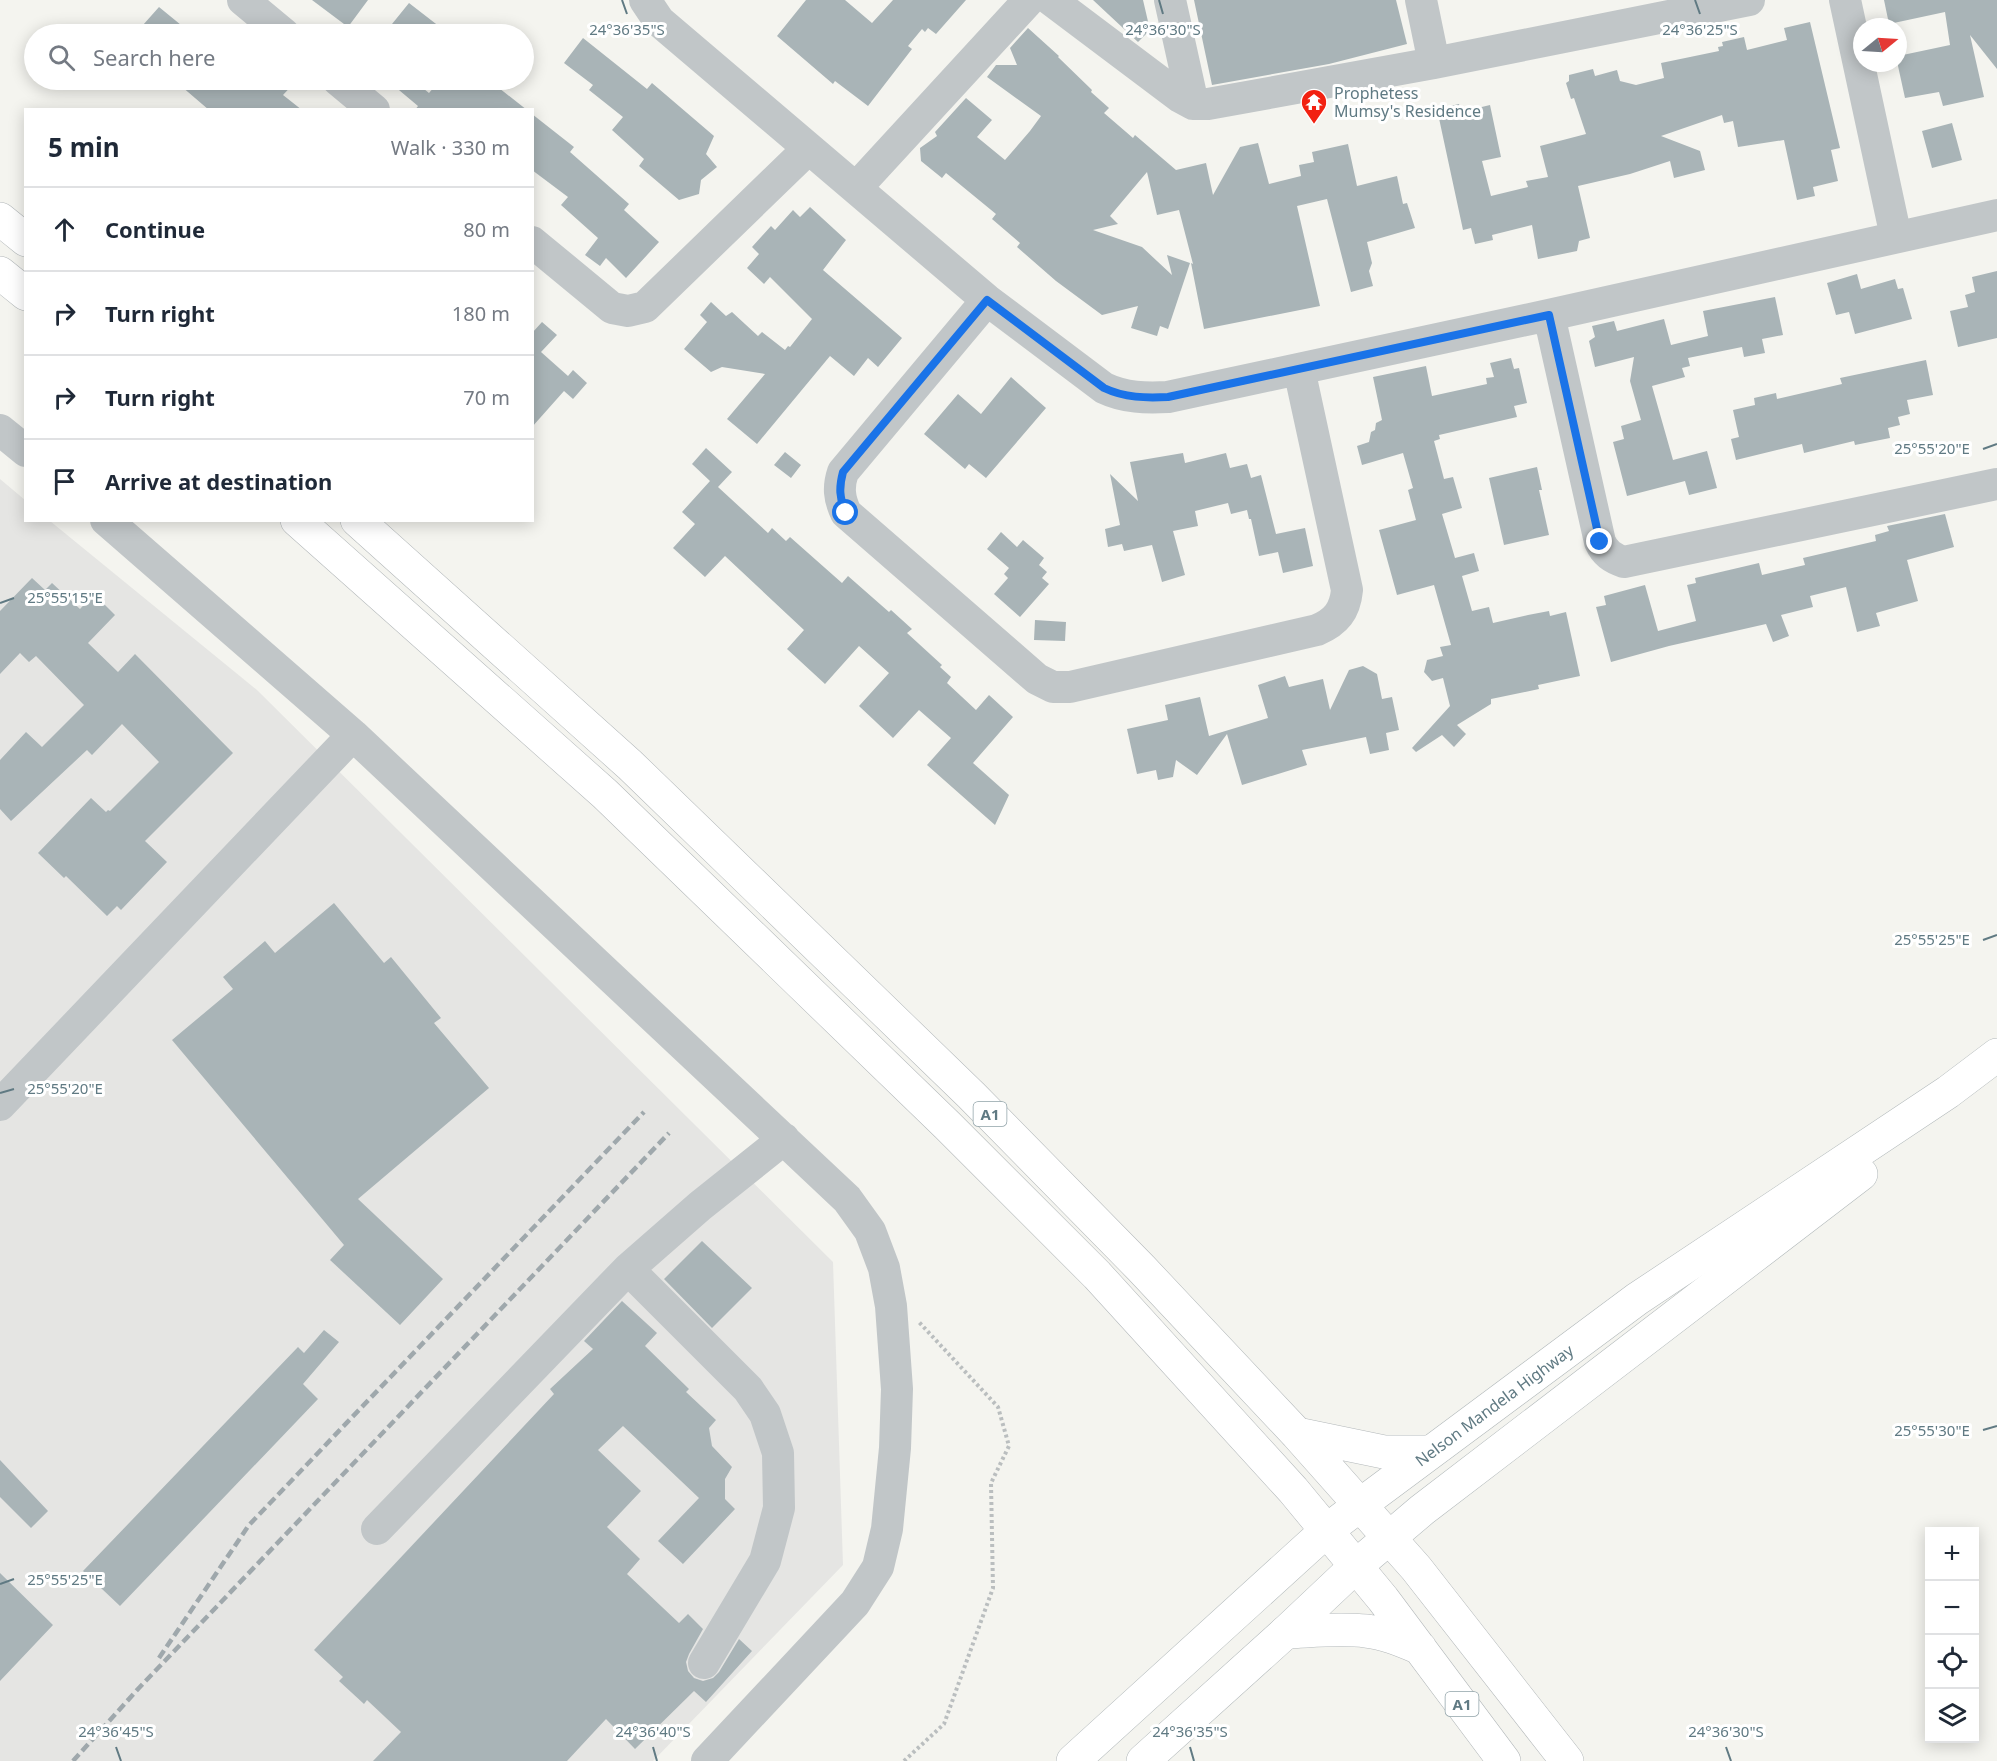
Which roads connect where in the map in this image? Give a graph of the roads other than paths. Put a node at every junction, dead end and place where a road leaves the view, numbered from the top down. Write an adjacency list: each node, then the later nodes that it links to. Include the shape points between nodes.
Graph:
1 (243, 0): 10 (street)
2 (645, 0): 15 (street, via 659,21)
3 (1029, 0): 16 (street)
4 (1052, 0): 13 (street)
5 (1170, 0): 13 (street)
6 (1421, 0): 11 (street)
7 (1749, 0): 9 (street)
8 (1845, 0): 19 (street)
9 (1683, 6): 11 (street)
10 (272, 24)
11 (1434, 63): 13 (street)
12 (350, 90): 14 (street)
13 (1193, 104)
14 (372, 108)
15 (808, 149): 16 (street); 21 (street, via 645,307 628,311 612,308)
16 (856, 188): 24 (street)
17 (1997, 215): 19 (street)
18 (0, 219): 20 (main road)
19 (1896, 237): 25 (street)
20 (24, 238)
21 (534, 244)
22 (0, 273): 23 (main road)
23 (24, 292)
24 (987, 300): 26 (street, via 1117,394 1168,397); 26 (street, via 843,472 840,500 846,513 1037,679 1053,687 1071,687 1317,630 1340,615 1347,590)
25 (1549, 315): 26 (street); 29 (street, via 1600,542 1614,559 1624,562)
26 (1299, 369)
27 (0, 430): 28 (street)
28 (24, 449)
29 (1997, 484)
30 (107, 522): 33 (street)
31 (299, 522): 44 (main road, A1, via 605,794 947,1125 1097,1275)
32 (359, 522): 40 (main road, A1, via 630,765 971,1095)
33 (353, 735): 37 (street); 38 (street)
34 (1997, 1055): 36 (main road)
35 (1997, 1071): 36 (main road)
36 (1952, 1096): 41 (main road, Nelson Mandela Highway, via 1637,1299); 45 (main road)
37 (0, 1105)
38 (784, 1140): 39 (street); 50 (street, via 848,1199 870,1231 884,1268 897,1389 887,1528 878,1567 855,1603)
39 (628, 1269): 43 (street); 49 (street, via 748,1389 765,1414 778,1453 779,1508 765,1561)
40 (1297, 1434): 41 (main road, via 1384,1452); 42 (main road, A1)
41 (1429, 1452): 42 (main road, Nelson Mandela Highway)
42 (1360, 1504): 44 (main road, Nelson Mandela Highway); 45 (main road, A1)
43 (377, 1528)
44 (1326, 1531): 46 (main road, A1); 51 (main road, Nelson Mandela Highway)
45 (1389, 1538): 46 (main road); 54 (main road, A1)
46 (1356, 1566): 47 (main road); 48 (main road, A1)
47 (1287, 1632): 48 (main road, via 1367,1630); 52 (main road)
48 (1420, 1648): 53 (main road, A1)
49 (704, 1663)
50 (707, 1761)
51 (1072, 1761)
52 (1143, 1761)
53 (1504, 1761)
54 (1567, 1761)

